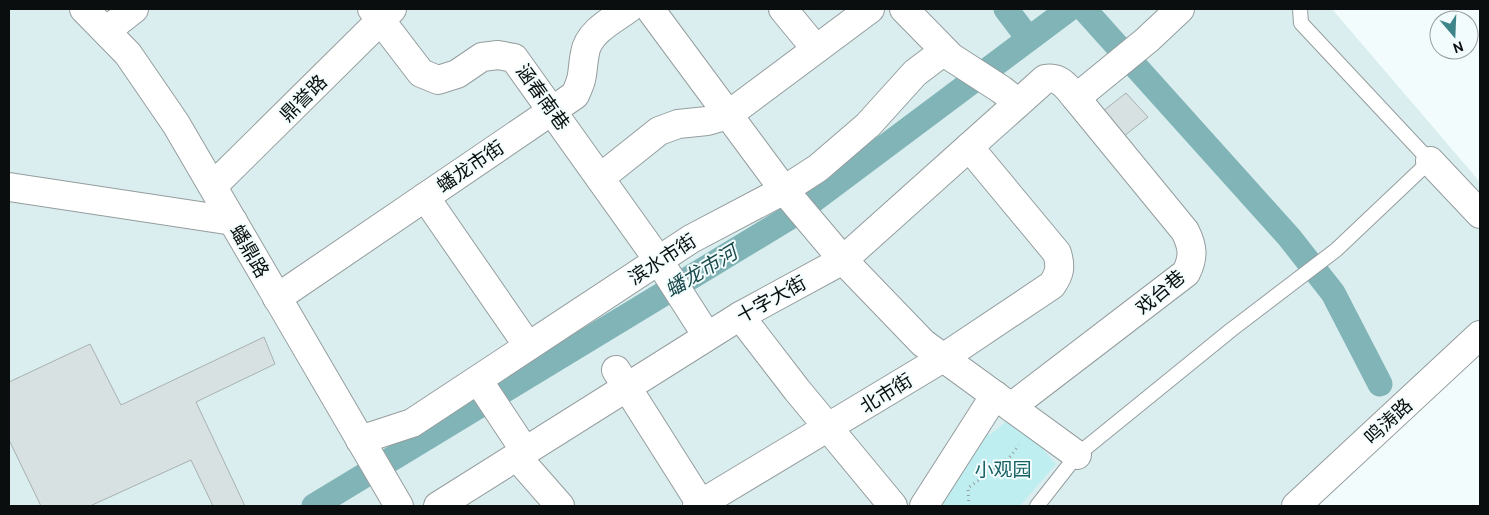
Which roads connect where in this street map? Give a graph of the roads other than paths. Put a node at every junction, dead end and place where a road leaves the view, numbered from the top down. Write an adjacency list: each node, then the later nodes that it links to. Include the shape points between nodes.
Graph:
1 (84, 9): 11 (street, 蟠鼎路)
2 (134, 9): 11 (street)
3 (628, 9): 16 (street, 蟠龙市街, via 594,34 585,51 584,78 575,94)
4 (650, 9): 17 (street)
5 (783, 9): 12 (street)
6 (870, 9): 12 (street)
7 (904, 9): 13 (street)
8 (1180, 9): 15 (street)
9 (1300, 9): 19 (lane, via 1301,23)
10 (382, 13): 16 (street, 涵春南巷, via 421,74 438,80 457,74 482,57 514,58); 21 (street, 鼎誉路)
11 (106, 31): 21 (street, 蟠鼎路, via 128,54)
12 (816, 49): 17 (street)
13 (948, 54): 14 (street); 23 (street, 滨水市街, via 915,73 868,125 818,168)
14 (1010, 96): 15 (street, 十字大街, via 1054,77); 18 (street, 十字大街)
15 (1076, 98): 37 (street, 戏台巷, via 1185,231 1192,244 1193,259 1186,273)
16 (552, 110): 20 (street, 涵春南巷); 24 (street, 蟠龙市街)
17 (728, 115): 20 (street, via 678,124 659,131); 23 (street)
18 (968, 147): 27 (street, 十字大街); 34 (street, 北市街, via 1051,244 1060,264 1059,274 1052,285)
19 (1430, 162): 25 (street); 41 (lane, via 1336,250)
20 (600, 178): 28 (street, 涵春南巷)
21 (213, 186): 26 (street, 蟠鼎路)
22 (9, 187): 26 (street)
23 (784, 190): 27 (street); 28 (street, 滨水市街, via 692,239)
24 (425, 197): 29 (street, 蟠龙市街); 33 (street)
25 (1480, 214)
26 (233, 221): 29 (street, 蟠鼎路)
27 (843, 260): 30 (street, 十字大街); 34 (street, via 923,343)
28 (659, 261): 32 (street, 涵春南巷); 33 (street, 滨水市街)
29 (278, 298): 39 (street, 蟠鼎路)
30 (740, 316): 32 (street, 十字大街); 38 (street)
31 (1480, 335): 49 (street, 鸣涛路)
32 (707, 336): 35 (street, 十字大街)
33 (528, 346): 36 (street, 滨水市街)
34 (943, 358): 37 (street); 38 (street, 北市街)
35 (622, 378): 40 (street, 十字大街); 45 (street)
36 (478, 380): 39 (street, 滨水市街, via 412,423); 40 (street)
37 (1003, 401): 41 (street); 47 (street, 戏台巷)
38 (829, 429): 45 (street, 北市街); 46 (street)
39 (360, 440): 42 (street, 蟠鼎路)
40 (521, 454): 43 (street, 十字大街); 44 (street)
41 (1077, 454): 48 (lane)
42 (399, 506)
43 (438, 506)
44 (560, 506)
45 (699, 506)
46 (893, 506)
47 (924, 506)
48 (1037, 506)
49 (1296, 506)

